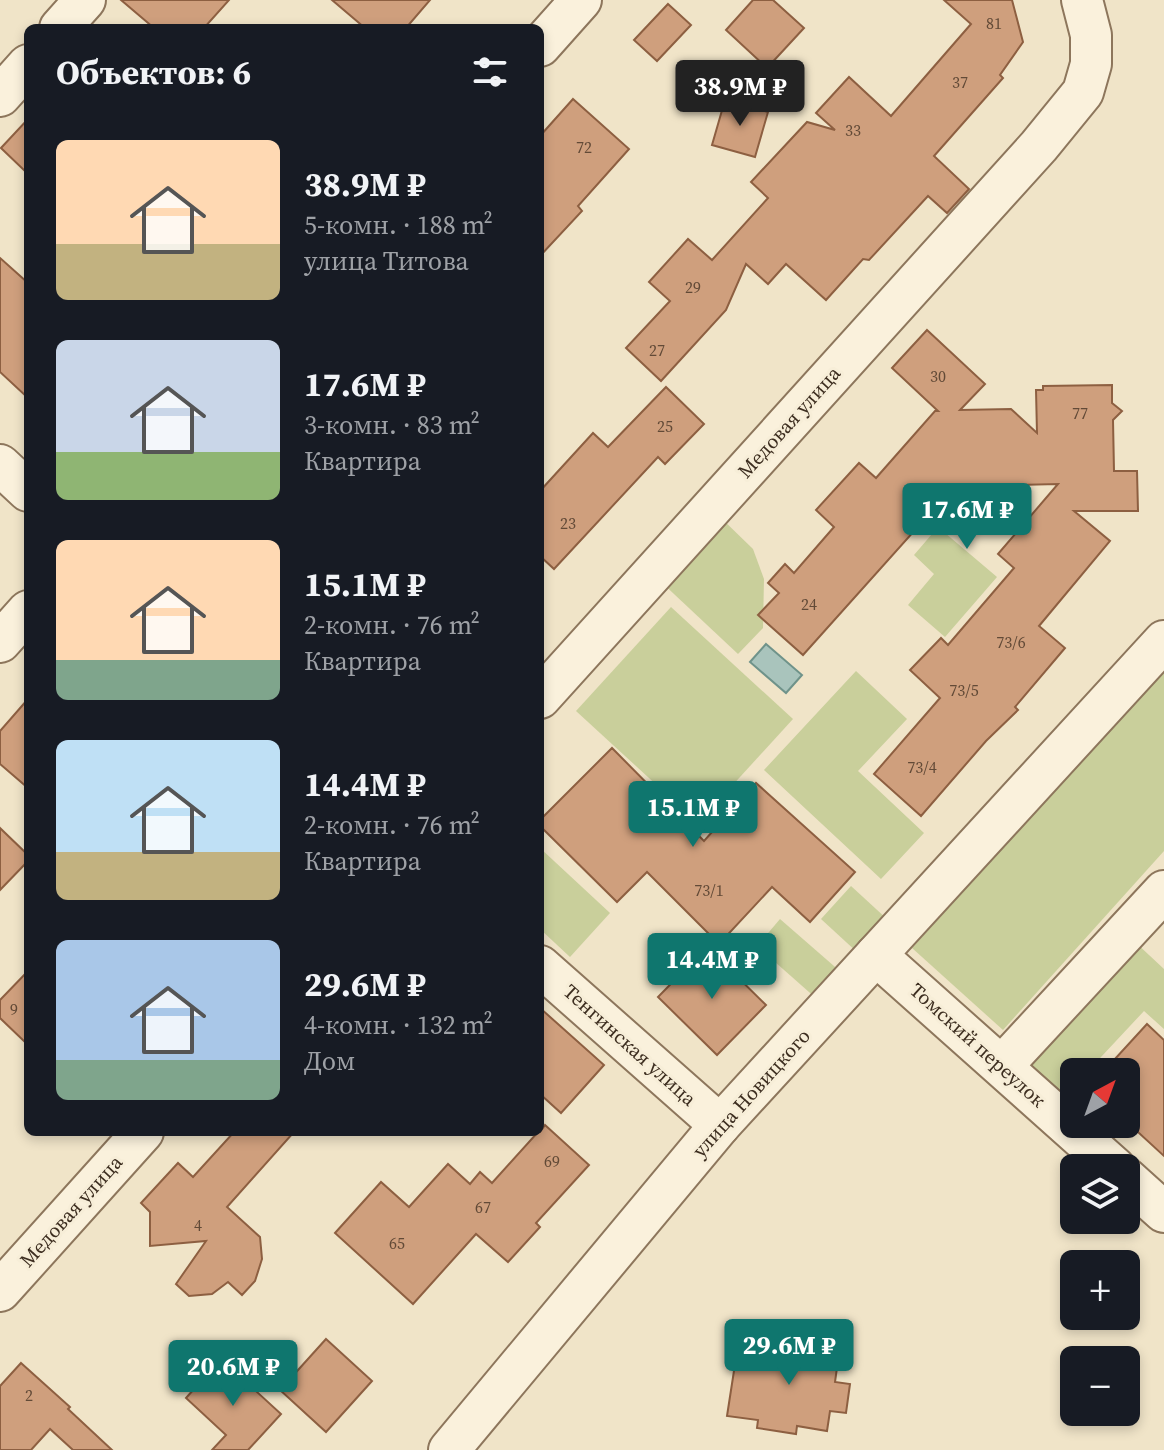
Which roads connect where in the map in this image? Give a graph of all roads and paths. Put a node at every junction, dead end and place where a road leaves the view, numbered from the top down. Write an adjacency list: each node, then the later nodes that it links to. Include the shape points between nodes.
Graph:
1 (85, 0): 4 (street)
2 (581, 0): 5 (street)
3 (1082, 0): 13 (street, Медовая улица, via 1091,35 1091,64 1083,92)
4 (64, 24)
5 (544, 42)
6 (24, 69): 7 (street)
7 (0, 96)
8 (0, 465): 9 (street)
9 (24, 487)
10 (24, 615): 12 (street)
11 (1164, 641): 15 (street, улица Новицкого)
12 (0, 642)
13 (544, 694)
14 (1164, 891): 17 (street)
15 (876, 955): 17 (street, Томский переулок); 18 (street, улица Новицкого)
16 (544, 970): 18 (street, Тенгинская улица)
17 (1002, 1066): 20 (street, Томский переулок)
18 (720, 1125): 24 (street, улица Новицкого)
19 (139, 1136): 23 (street, Медовая улица)
20 (1099, 1154)
21 (1140, 1191): 22 (street)
22 (1164, 1212)
23 (0, 1291)
24 (449, 1450)

